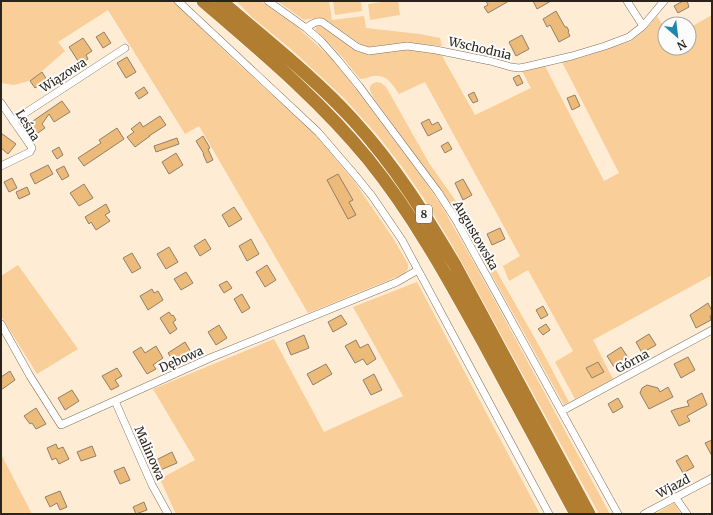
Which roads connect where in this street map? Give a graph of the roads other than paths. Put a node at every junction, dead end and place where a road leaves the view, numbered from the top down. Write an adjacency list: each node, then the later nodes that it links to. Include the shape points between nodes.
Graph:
1 (178, 1): 13 (street, via 295,110 335,151 379,206)
2 (203, 1): 22 (highway, 8, via 309,95 367,158 390,188 436,258)
3 (221, 1): 23 (highway, 8, via 329,96 369,138 399,177 455,265)
4 (268, 1): 8 (street, Augustowska)
5 (627, 1): 7 (street)
6 (664, 1): 7 (street, Wschodnia)
7 (643, 26): 8 (street, Wschodnia, via 629,37 605,46 518,68 407,46 369,51 357,47 322,22)
8 (306, 28): 17 (street, Augustowska, via 321,41 359,86 438,192)
9 (125, 48): 11 (street, Wiązowa)
10 (1, 103): 11 (street, Leśna)
11 (13, 120): 12 (street, Leśna, via 32,148 30,152)
12 (1, 166)
13 (418, 270): 16 (street, Dębowa, via 397,282 210,358); 21 (street)
14 (1, 324): 16 (street, Dębowa, via 61,425)
15 (712, 330): 17 (street, Górna)
16 (115, 401): 20 (street, Malinowa, via 152,485)
17 (562, 411): 24 (street, Augustowska)
18 (712, 478): 19 (street, Wjazd)
19 (675, 497): 25 (street, Wjazd); 26 (street)
20 (168, 514)
21 (549, 514)
22 (576, 514)
23 (589, 514)
24 (618, 514)
25 (644, 514)
26 (686, 514)

